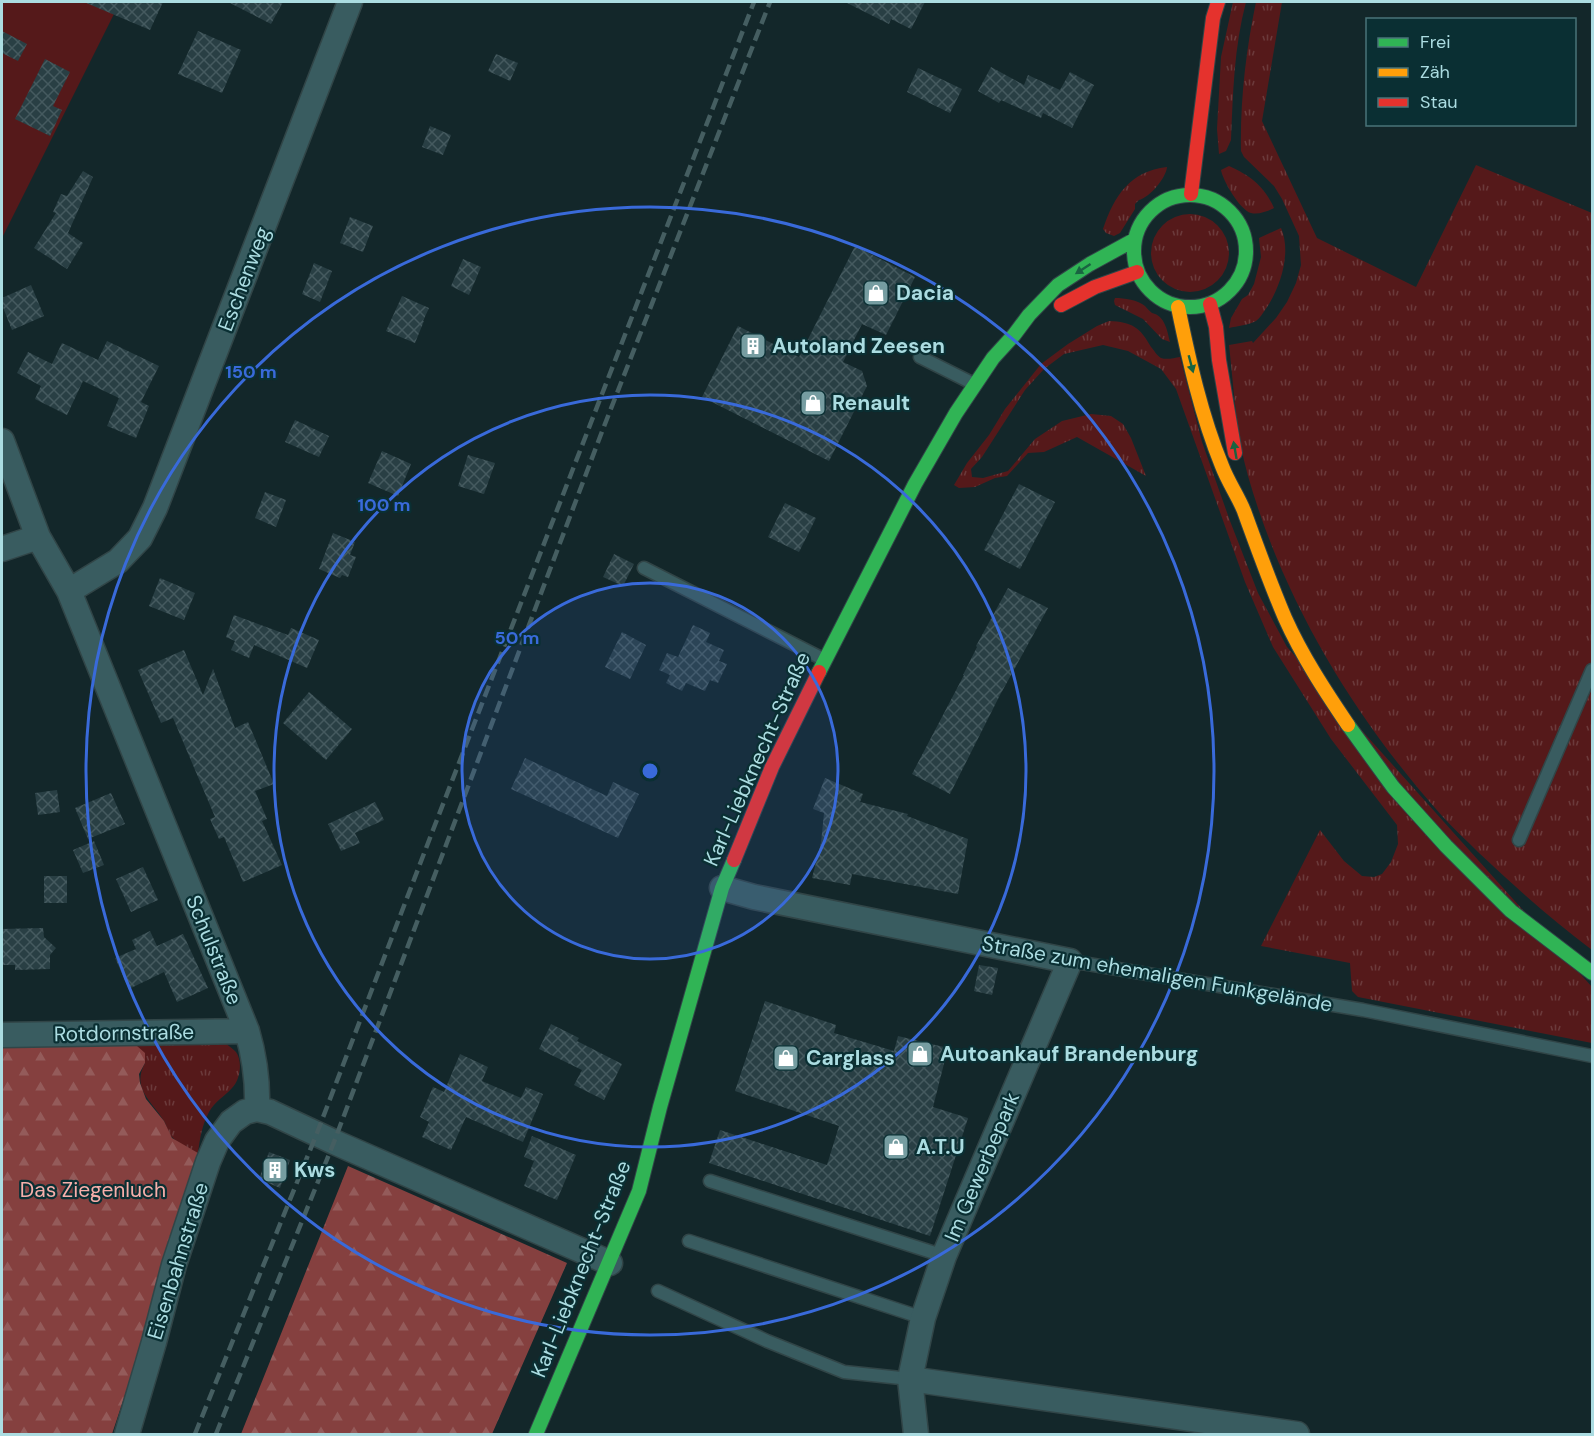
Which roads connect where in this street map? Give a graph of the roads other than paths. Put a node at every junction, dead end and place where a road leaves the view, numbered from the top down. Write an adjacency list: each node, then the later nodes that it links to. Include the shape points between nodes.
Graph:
1 (350, 2): 16 (street, Eschenweg, via 155,508 140,538 118,561)
2 (1218, 2): 3 (main road)
3 (1191, 194): 4 (main road, via 1160,202 1139,225); 6 (main road, via 1208,197 1223,206 1244,233 1244,267 1237,283)
4 (1134, 240): 5 (main road); 8 (main road, Karl-Liebknecht-Straße, one-way to 8, via 1058,285)
5 (1137, 272): 7 (main road, via 1146,288); 8 (main road, Karl-Liebknecht-Straße, via 1095,287)
6 (1210, 304): 7 (main road); 12 (main road, one-way to 6)
7 (1178, 307): 12 (main road, one-way to 12, via 1202,406 1222,467)
8 (1014, 335): 10 (main road, Karl-Liebknecht-Straße)
9 (920, 357): 10 (lane)
10 (975, 384): 17 (main road, Karl-Liebknecht-Straße, via 915,484)
11 (2, 441): 13 (street, Schulstraße)
12 (1243, 508): 22 (main road, via 1286,620 1320,684 1393,787 1511,911)
13 (38, 537): 14 (street); 16 (street, Schulstraße)
14 (2, 549)
15 (644, 568): 17 (lane)
16 (69, 591): 23 (street, Schulstraße)
17 (825, 660): 20 (main road, Karl-Liebknecht-Straße, via 772,767)
18 (1593, 670): 19 (lane)
19 (1519, 840)
20 (722, 888): 21 (street, Straße zum ehemaligen Funkgelände); 30 (main road, Karl-Liebknecht-Straße, via 639,1191)
21 (1070, 961): 25 (lane, Straße zum ehemaligen Funkgelände, via 1363,1010); 29 (street, Im Gewerbepark)
22 (1593, 973)
23 (247, 1031): 24 (street, Rotdornstraße); 26 (street, Schulstraße, via 258,1084)
24 (2, 1036)
25 (1593, 1056)
26 (257, 1109): 30 (street); 34 (street, Eisenbahnstraße, via 231,1122 208,1162 174,1265)
27 (710, 1181): 29 (lane)
28 (689, 1241): 32 (lane)
29 (944, 1256): 32 (street, Im Gewerbepark)
30 (610, 1263): 35 (main road, Karl-Liebknecht-Straße)
31 (658, 1291): 33 (lane, via 844,1372)
32 (923, 1318): 33 (street, Im Gewerbepark)
33 (910, 1379): 36 (street, Im Gewerbepark); 37 (street)
34 (127, 1434)
35 (536, 1434)
36 (916, 1434)
37 (1297, 1434)

